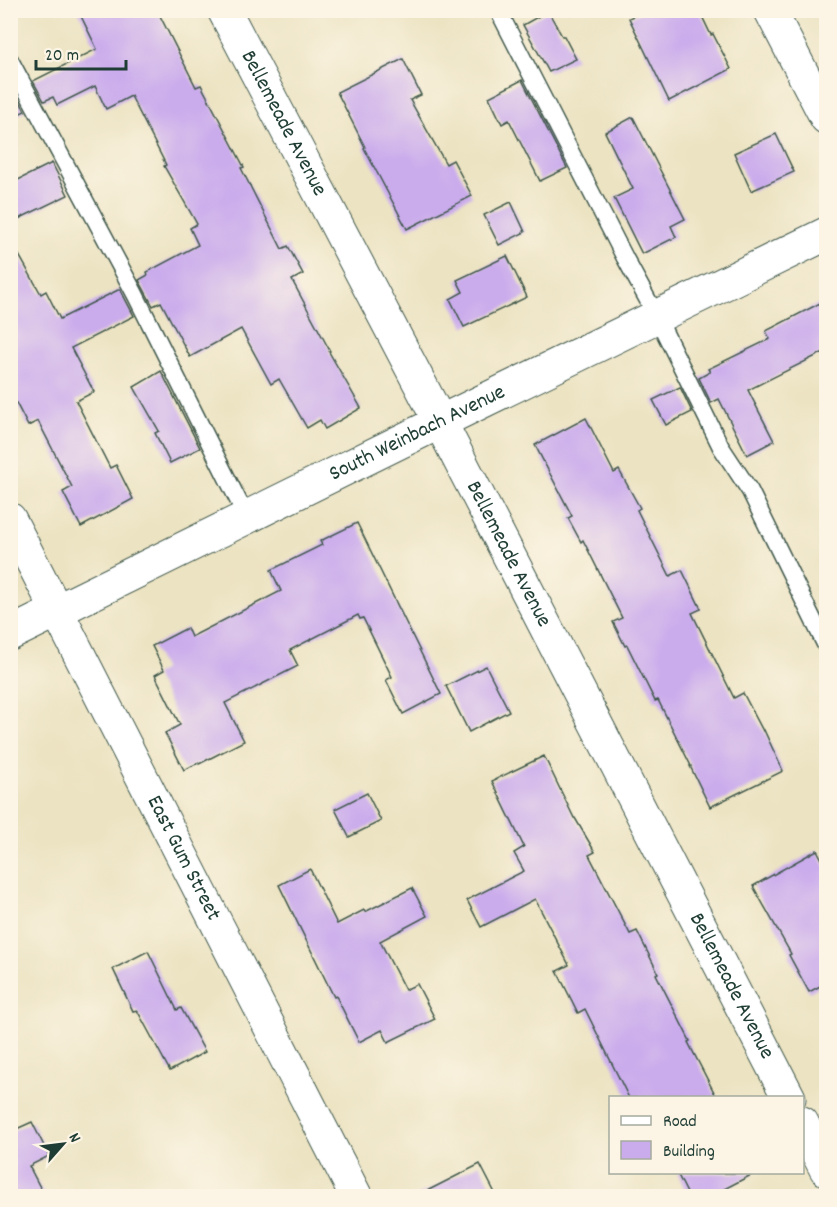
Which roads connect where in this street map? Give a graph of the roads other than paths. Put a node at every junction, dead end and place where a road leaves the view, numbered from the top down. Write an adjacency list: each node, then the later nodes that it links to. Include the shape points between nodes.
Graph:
1 (224, 10): 8 (street, Bellemeade Avenue)
2 (498, 10): 7 (lane)
3 (770, 10): 5 (street)
4 (10, 60): 9 (lane, via 135,294)
5 (826, 118)
6 (826, 234): 7 (street, South Weinbach Avenue)
7 (657, 317): 8 (street, South Weinbach Avenue); 13 (lane, via 721,447 750,491)
8 (440, 422): 9 (street, South Weinbach Avenue); 14 (street, Bellemeade Avenue)
9 (247, 518): 11 (street, South Weinbach Avenue)
10 (10, 519): 11 (street, East Gum Street)
11 (58, 611): 12 (street, South Weinbach Avenue); 17 (street, East Gum Street)
12 (10, 634)
13 (826, 646)
14 (788, 1096)
15 (804, 1127): 16 (street)
16 (826, 1169)
17 (356, 1197)

